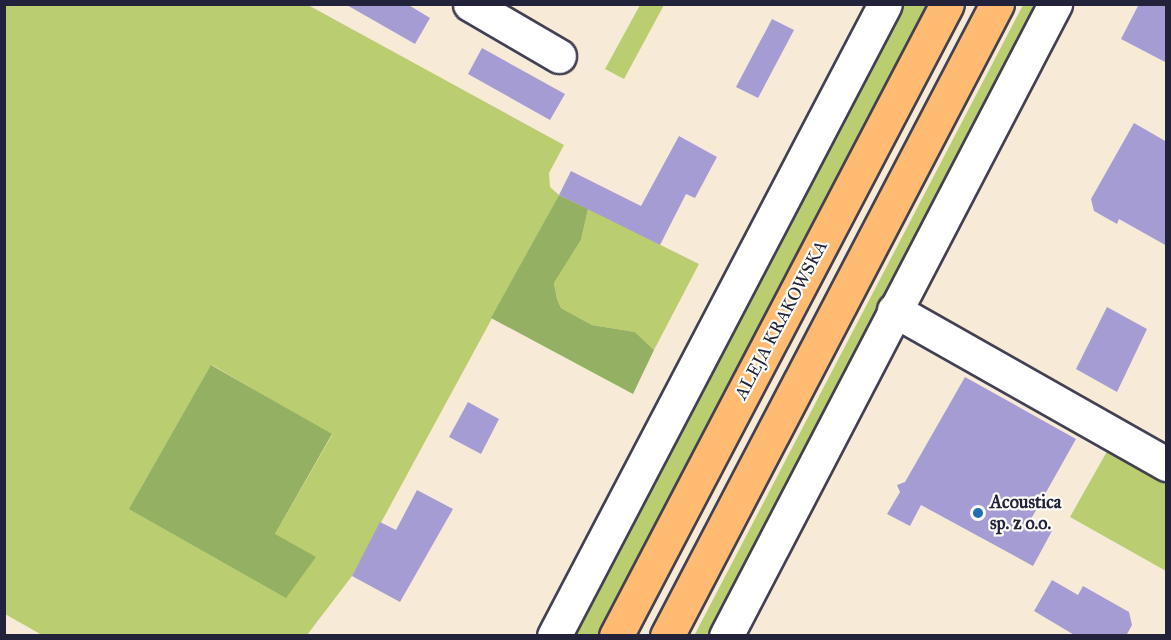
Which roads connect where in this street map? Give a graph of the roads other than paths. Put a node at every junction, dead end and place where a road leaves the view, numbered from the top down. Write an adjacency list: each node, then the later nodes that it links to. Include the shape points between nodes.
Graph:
1 (470, 4): 6 (street)
2 (885, 4): 9 (street)
3 (947, 4): 10 (main road, ALEJA KRAKOWSKA)
4 (997, 4): 11 (main road)
5 (1054, 4): 7 (street)
6 (560, 56)
7 (894, 310): 8 (street); 12 (street)
8 (1167, 464)
9 (554, 636)
10 (616, 636)
11 (667, 636)
12 (726, 636)

